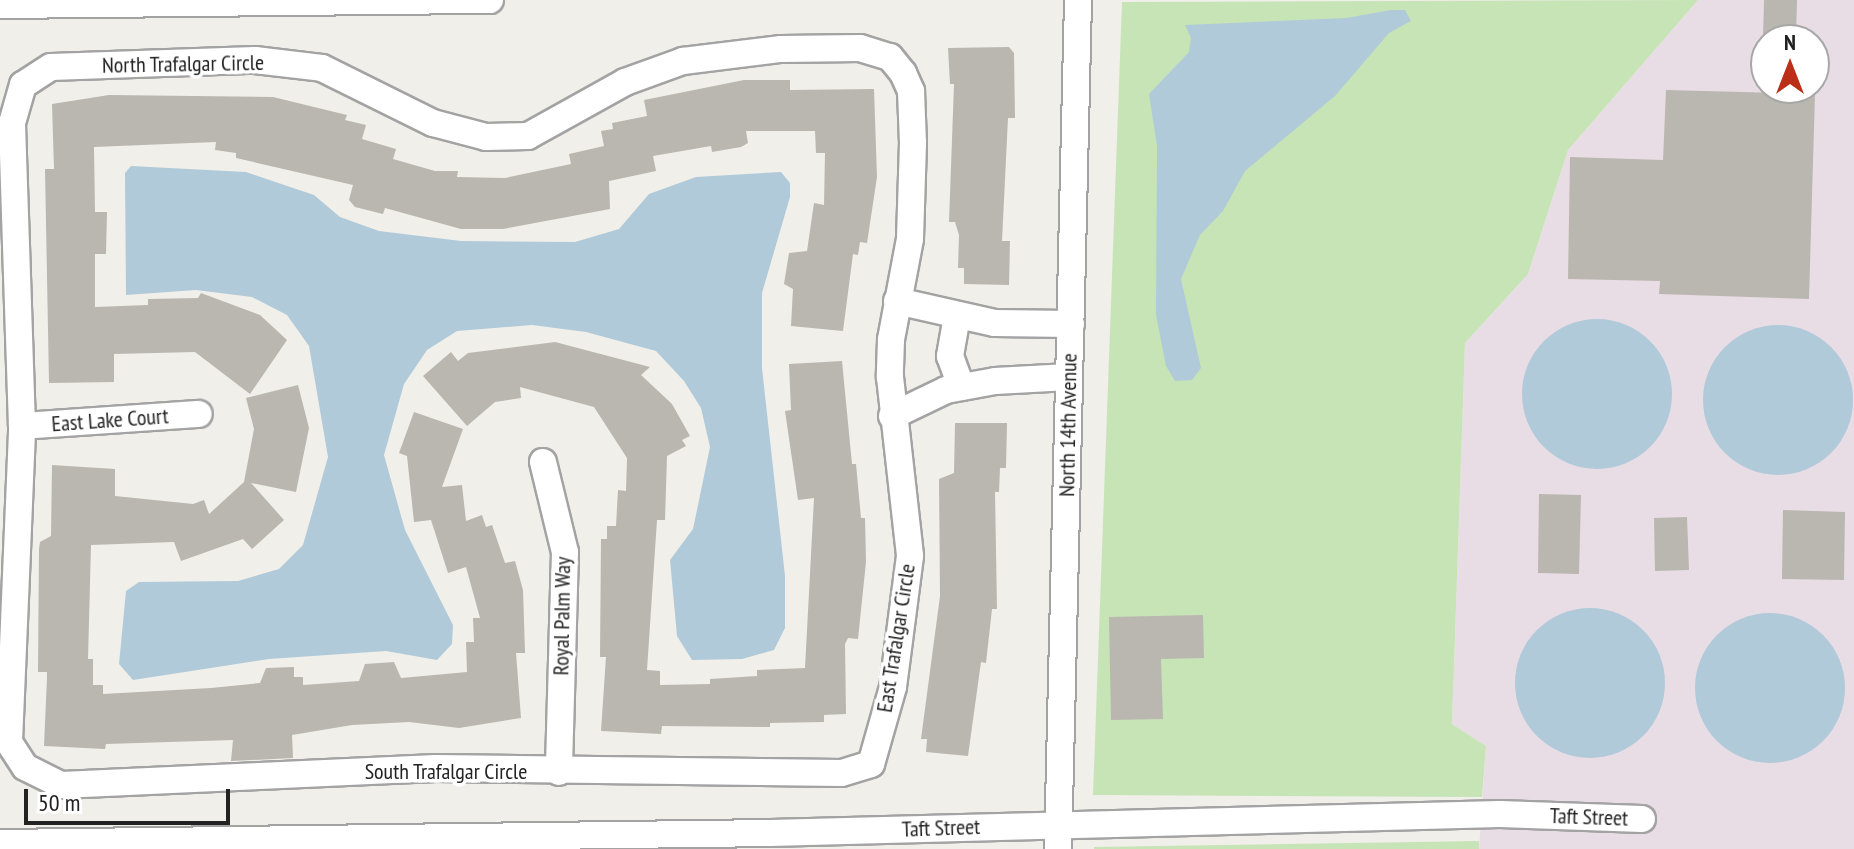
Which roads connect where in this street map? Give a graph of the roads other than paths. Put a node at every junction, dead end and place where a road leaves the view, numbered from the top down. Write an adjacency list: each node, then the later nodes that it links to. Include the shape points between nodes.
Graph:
1 (487, 0): 3 (street)
2 (1078, 0): 8 (street, North 14th Avenue)
3 (33, 2): 4 (street)
4 (0, 5)
5 (890, 57): 6 (street, East Trafalgar Circle, via 911,91 913,143 910,239); 13 (street, North Trafalgar Circle, via 860,48 796,49 683,61 625,82 528,136 486,137 433,123 322,68 255,60 51,67 23,85 12,123)
6 (897, 301): 7 (street); 12 (street, East Trafalgar Circle, via 891,340)
7 (957, 316): 8 (street, via 1011,324); 10 (street, via 950,356)
8 (1071, 324): 9 (street, North 14th Avenue)
9 (1069, 377): 10 (street); 18 (street, North 14th Avenue)
10 (961, 387): 12 (street)
11 (199, 414): 13 (street, East Lake Court)
12 (892, 416): 15 (street, East Trafalgar Circle, via 910,556 893,687)
13 (22, 426): 16 (street, South Trafalgar Circle, via 9,742 25,767 61,785 436,768)
14 (543, 462): 16 (street, Royal Palm Way, via 565,552)
15 (871, 764): 16 (street, South Trafalgar Circle, via 841,773)
16 (559, 772)
17 (1642, 819): 18 (street, Taft Street, via 1500,814)
18 (1058, 837): 19 (street, Taft Street)
19 (0, 843)

